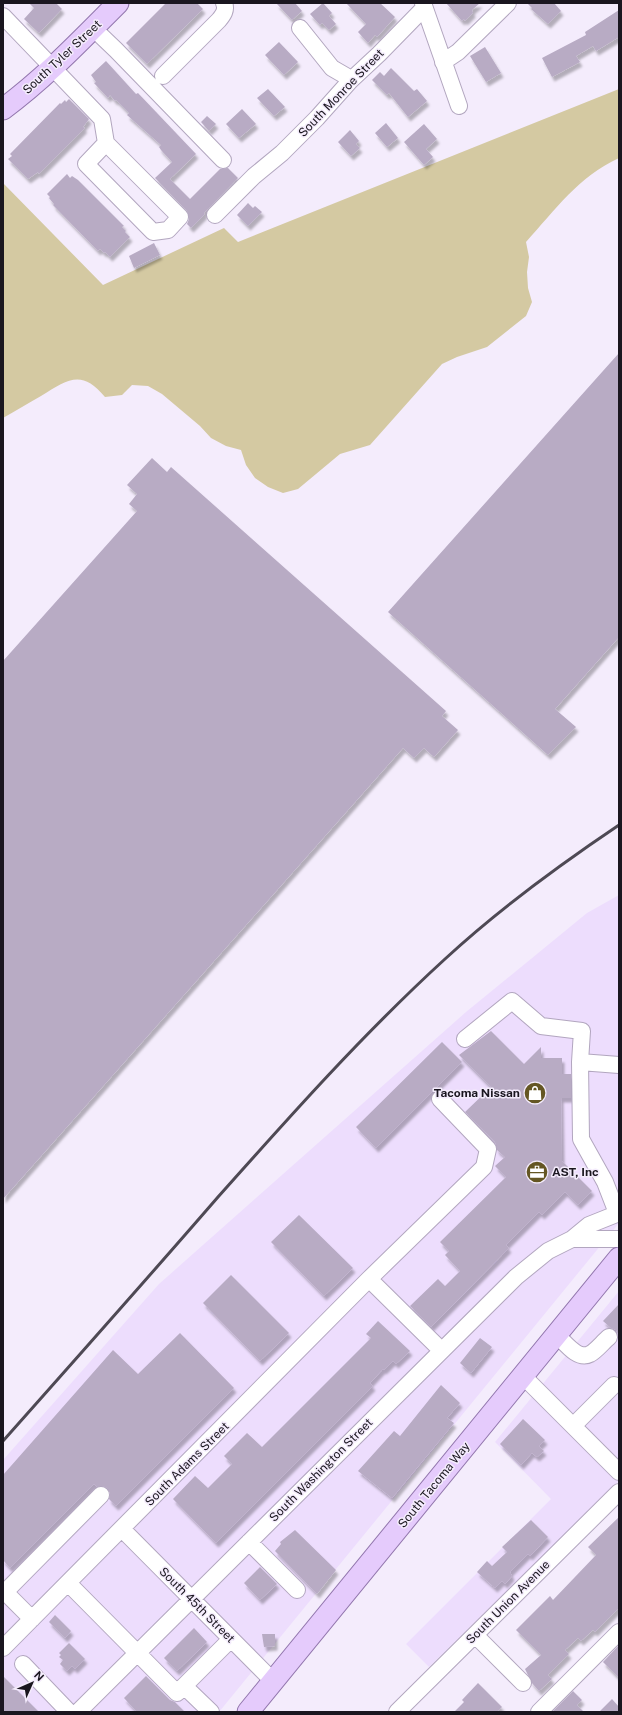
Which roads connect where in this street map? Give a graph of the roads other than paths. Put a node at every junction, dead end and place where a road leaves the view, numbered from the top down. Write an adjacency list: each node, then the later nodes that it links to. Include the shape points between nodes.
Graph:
1 (118, 3): 6 (main road, South Tyler Street)
2 (224, 3): 10 (street, via 224,14 220,20)
3 (508, 3): 8 (street, via 458,52)
4 (423, 5): 8 (street); 11 (street, South Monroe Street, via 379,54)
5 (3, 16): 9 (street)
6 (93, 28): 9 (main road, South Tyler Street); 15 (street)
7 (300, 28): 11 (street, via 332,68)
8 (443, 62): 12 (street)
9 (53, 67): 13 (main road, South Tyler Street); 14 (street, via 102,119)
10 (163, 76)
11 (351, 79): 16 (street, South Monroe Street, via 317,118)
12 (459, 106)
13 (3, 109)
14 (106, 143): 14 (street, via 86,164 153,232 168,230 180,217)
15 (223, 160)
16 (215, 215)
17 (465, 1039): 18 (street, via 512,1001 541,1026 582,1031)
18 (580, 1062): 19 (street); 21 (street, via 581,1139 605,1182)
19 (619, 1065)
20 (440, 1099): 25 (street, South Adams Street, via 488,1149 484,1167)
21 (618, 1213): 22 (street, South Washington Street, via 589,1225)
22 (572, 1239): 23 (street, South Washington Street); 28 (street, South Washington Street, via 548,1251 526,1269)
23 (619, 1239)
24 (619, 1258): 26 (main road, South Tacoma Way)
25 (369, 1278): 28 (street); 35 (street, South Adams Street)
26 (556, 1334): 27 (street, via 578,1355 590,1354); 29 (main road, South Tacoma Way)
27 (609, 1336)
28 (442, 1350): 36 (street, South Washington Street)
29 (523, 1376): 31 (street); 47 (main road, South Tacoma Way)
30 (614, 1385): 31 (street)
31 (573, 1426): 32 (street)
32 (619, 1472)
33 (619, 1492): 42 (street, South Union Avenue)
34 (101, 1496): 40 (street, via 5,1592)
35 (122, 1529): 37 (street, South Adams Street); 39 (street, South 45th Street)
36 (249, 1542): 38 (street); 39 (street, South Washington Street)
37 (68, 1583): 40 (street, South Adams Street); 45 (street)
38 (297, 1590)
39 (192, 1600): 43 (street, South 45th Street); 45 (street, South Washington Street)
40 (32, 1619): 44 (street, South Adams Street)
41 (619, 1632): 55 (street)
42 (476, 1634): 48 (street); 54 (street, South Union Avenue)
43 (231, 1639): 47 (street, South 45th Street); 49 (street)
44 (6, 1640)
45 (137, 1653): 49 (street, via 177,1693); 51 (street, South Washington Street)
46 (22, 1664): 50 (street)
47 (273, 1681): 53 (main road, South Tacoma Way)
48 (523, 1683)
49 (184, 1686): 52 (street)
50 (69, 1712)
51 (78, 1712)
52 (211, 1712)
53 (248, 1712)
54 (397, 1712)
55 (539, 1712)

